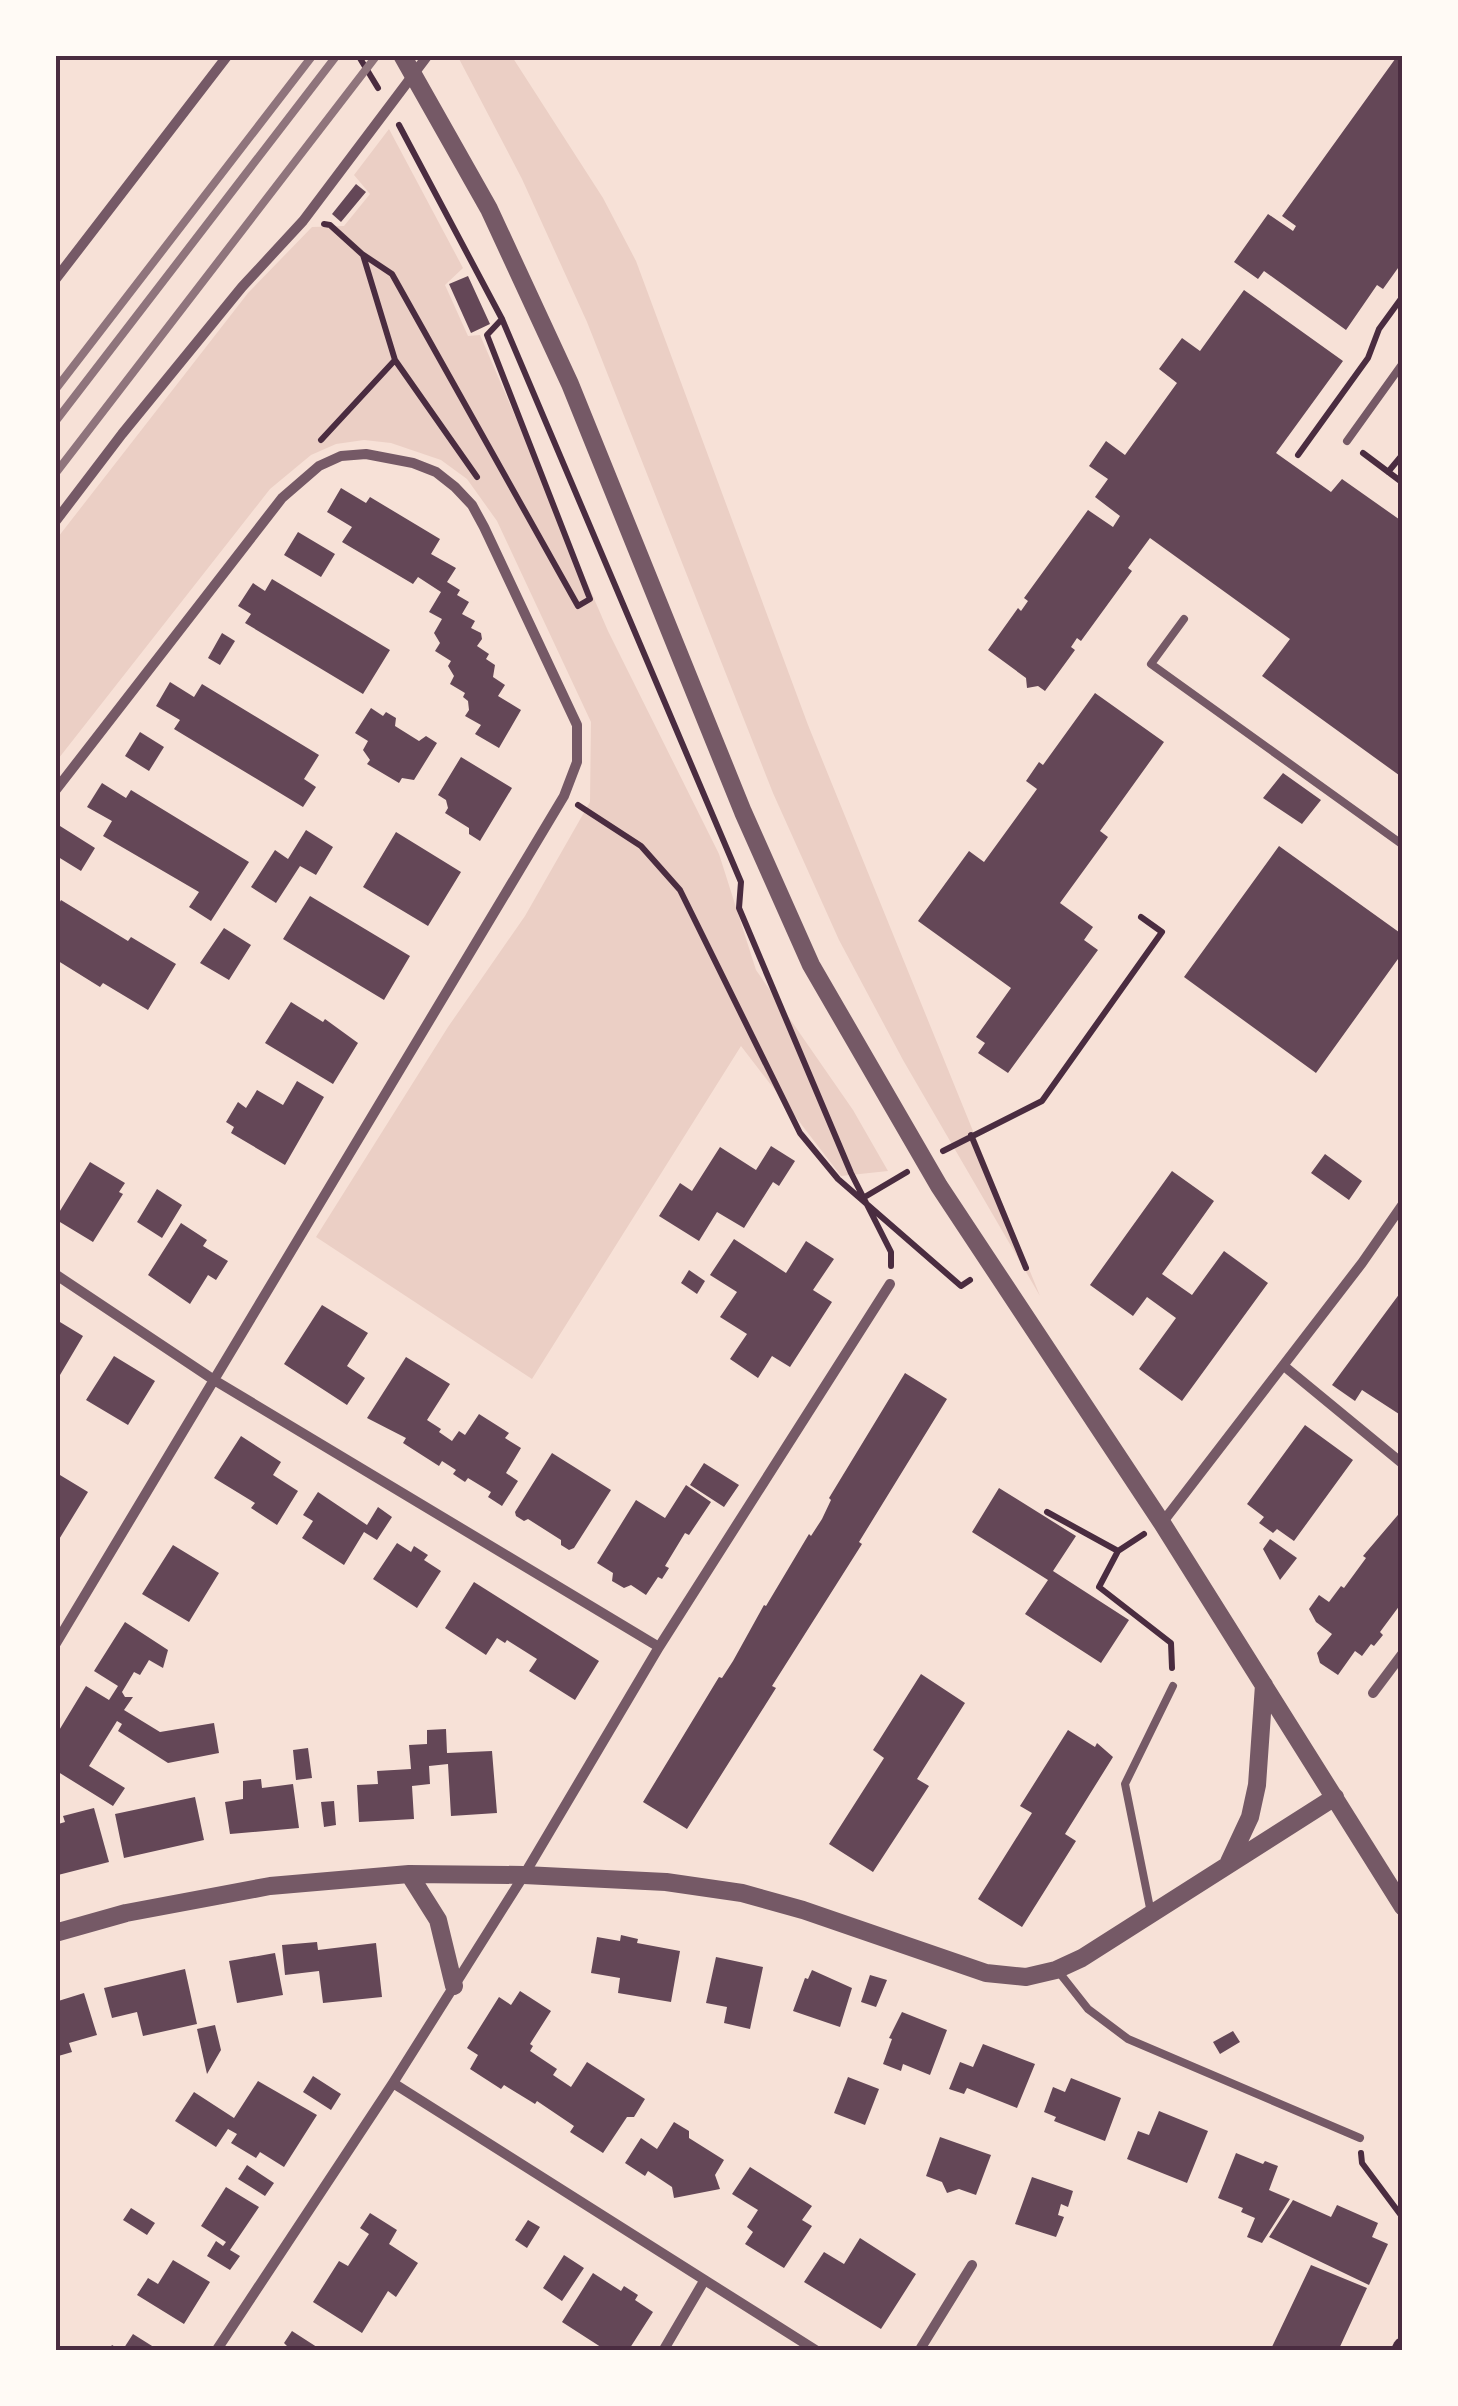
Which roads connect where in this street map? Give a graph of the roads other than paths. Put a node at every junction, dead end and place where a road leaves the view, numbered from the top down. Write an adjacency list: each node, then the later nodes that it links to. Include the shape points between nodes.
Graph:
1 (228, 55): 4 (street)
2 (402, 55): 17 (street, via 489,209 570,384 810,964 904,1132)
3 (428, 55): 7 (street, via 303,221)
4 (55, 280)
5 (1403, 363): 6 (lane)
6 (1347, 441)
7 (55, 522)
8 (1184, 619): 10 (lane, via 1151,664)
9 (55, 791): 15 (street, via 282,498 341,456 390,457 436,472 462,495 484,527 577,725 577,762 564,796)
10 (1403, 845)
11 (1403, 1204): 14 (street)
12 (55, 1274): 15 (street)
13 (890, 1284): 19 (street)
14 (1284, 1366): 16 (street); 17 (street)
15 (214, 1380): 18 (street); 19 (street)
16 (1403, 1464)
17 (1162, 1522): 21 (street)
18 (55, 1645)
19 (659, 1647): 27 (street)
20 (1403, 1653): 23 (street)
21 (1264, 1684): 24 (street); 25 (street, via 1258,1785)
22 (1173, 1686): 29 (lane, via 1125,1784)
23 (1373, 1693)
24 (1335, 1797): 25 (street); 28 (street)
25 (1229, 1862): 29 (street)
26 (409, 1874): 27 (street); 30 (street, via 270,1886); 32 (street, via 438,1920)
27 (524, 1875): 31 (street, via 742,1893 986,1973 1026,1977); 32 (street)
28 (1403, 1907)
29 (1152, 1914): 31 (street)
30 (55, 1932)
31 (1056, 1970): 34 (lane, via 1088,2009 1128,2039)
32 (454, 1986): 33 (street)
33 (393, 2083): 36 (street); 37 (street)
34 (1360, 2138)
35 (972, 2265): 40 (street)
36 (704, 2281): 38 (street); 39 (street)
37 (216, 2351)
38 (664, 2351)
39 (816, 2351)
40 (920, 2351)

